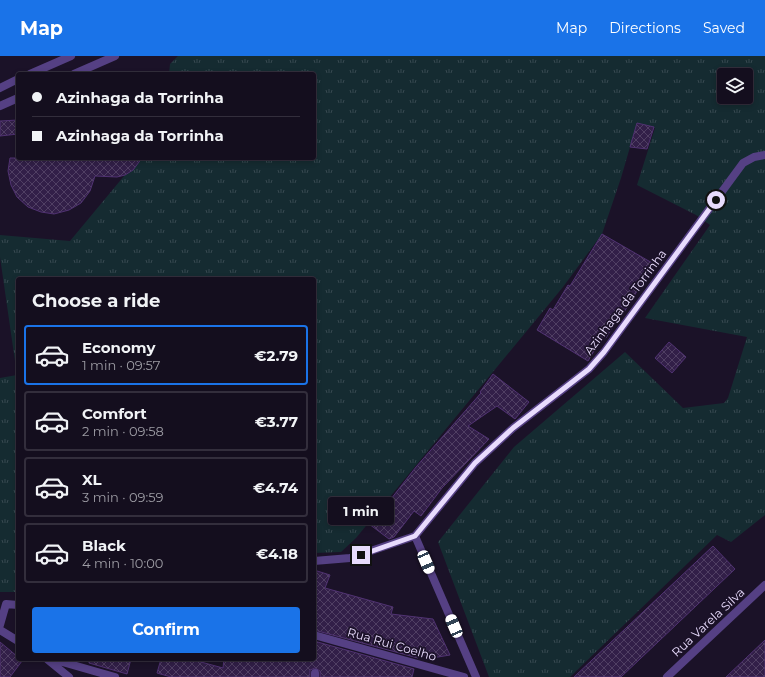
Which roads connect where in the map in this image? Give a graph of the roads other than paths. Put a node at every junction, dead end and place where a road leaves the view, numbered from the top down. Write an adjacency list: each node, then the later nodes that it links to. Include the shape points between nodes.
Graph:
1 (71, 56): 3 (street)
2 (115, 56): 4 (street)
3 (35, 72)
4 (79, 72)
5 (16, 81): 6 (street)
6 (0, 88)
7 (16, 99): 8 (street)
8 (0, 106)
9 (765, 155): 10 (street, Azinhaga da Torrinha, via 743,163 589,369 513,428 475,463)
10 (415, 536): 11 (street, via 350,558); 23 (street)
11 (316, 561)
12 (765, 585): 24 (street, Rua Varela Silva)
13 (16, 605): 14 (street, via 6,604)
14 (0, 625)
15 (0, 630): 17 (street)
16 (316, 636): 22 (street, Rua Rui Coelho)
17 (16, 640)
18 (49, 661): 20 (street)
19 (59, 661): 21 (street)
20 (69, 677)
21 (115, 677)
22 (464, 677)
23 (476, 677)
24 (667, 677)

